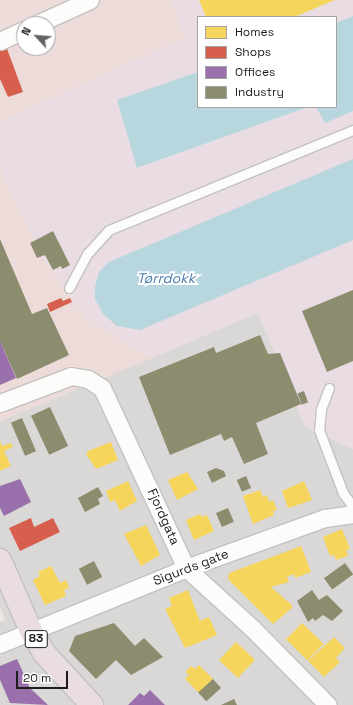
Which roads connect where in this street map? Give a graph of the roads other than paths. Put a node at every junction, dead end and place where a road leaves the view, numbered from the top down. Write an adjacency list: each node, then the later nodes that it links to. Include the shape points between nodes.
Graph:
1 (90, 0): 2 (street)
2 (55, 16)
3 (16, 34): 4 (street)
4 (0, 41)
5 (353, 130): 6 (lane, via 109,230 88,253)
6 (69, 288)
7 (329, 388): 9 (lane, via 321,409 319,430 343,493)
8 (0, 403): 12 (street, Fjordgata, via 51,381 71,376 88,379 102,388)
9 (353, 507)
10 (353, 514): 12 (street, Sigurds gate, via 325,518)
11 (0, 560): 13 (highway, 83)
12 (186, 568): 13 (street, Sigurds gate); 16 (street, Fjordgata, via 252,628)
13 (31, 631): 14 (street, Sigurds gate); 15 (highway, 83, via 44,653)
14 (0, 644)
15 (92, 705)
16 (328, 705)

